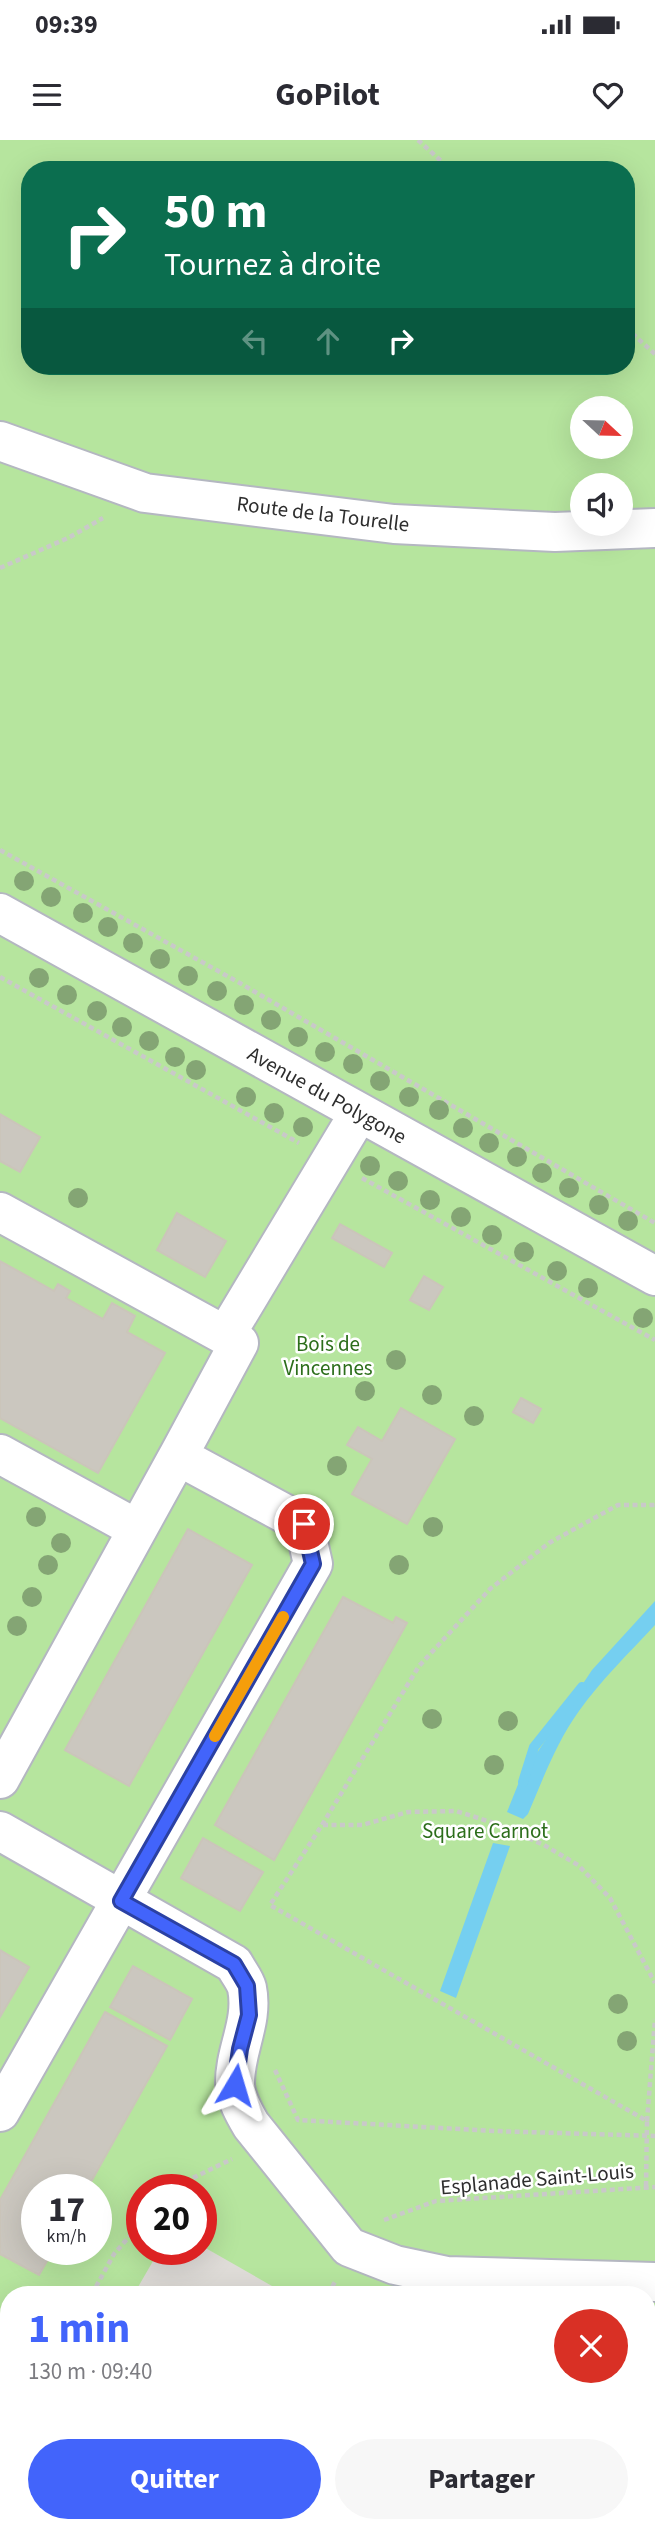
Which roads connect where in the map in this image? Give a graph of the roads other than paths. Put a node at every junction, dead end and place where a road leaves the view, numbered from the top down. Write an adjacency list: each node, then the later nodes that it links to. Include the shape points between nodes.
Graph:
1 (0, 441): 2 (street, Route de la Tourelle, via 145,493 394,524 555,532)
2 (655, 528)
3 (0, 913): 4 (street, Avenue du Polygone)
4 (359, 1113): 6 (street, Avenue du Polygone); 7 (street)
5 (0, 1212): 7 (street)
6 (655, 1276)
7 (225, 1336): 9 (street, via 239,1343)
8 (0, 1454): 10 (street)
9 (178, 1455): 10 (street); 13 (street, via 304,1524 313,1564)
10 (137, 1529): 11 (street)
11 (0, 1779)
12 (0, 1831): 13 (street)
13 (121, 1901): 14 (street); 15 (street, via 234,1964 247,1986 249,2015 235,2085 241,2107 349,2247 395,2265 447,2276)
14 (0, 2112)
15 (655, 2282)

